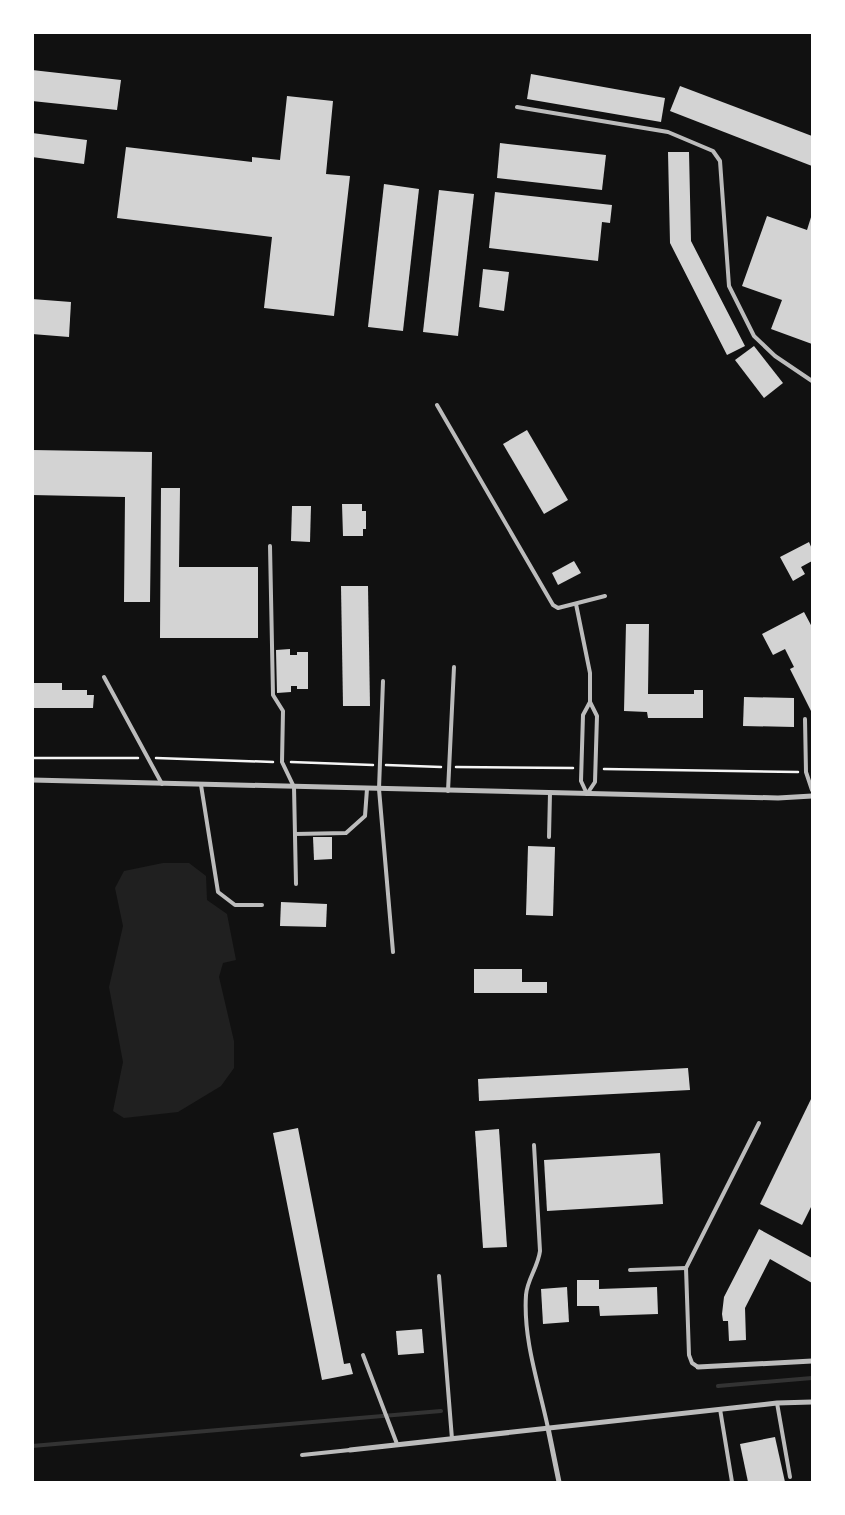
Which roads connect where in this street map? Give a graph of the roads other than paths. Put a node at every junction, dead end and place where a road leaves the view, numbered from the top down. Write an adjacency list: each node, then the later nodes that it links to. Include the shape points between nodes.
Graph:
1 (518, 107): 2 (lane, via 668,132 713,151 720,161 729,286 754,336 775,356)
2 (812, 381)
3 (436, 405): 6 (lane, via 553,605 558,608)
4 (270, 546): 15 (lane, via 273,695 283,711 282,762)
5 (605, 596): 6 (lane)
6 (576, 604): 10 (lane, via 590,672)
7 (454, 667): 19 (lane)
8 (104, 677): 13 (lane)
9 (383, 681): 17 (lane)
10 (590, 702): 21 (lane, via 583,715 581,768 581,781); 21 (lane, via 597,716 595,782)
11 (805, 719): 18 (lane, via 806,772)
12 (32, 780): 13 (street)
13 (162, 784): 14 (street)
14 (201, 784): 15 (street); 26 (lane, via 218,892 235,904)
15 (294, 787): 16 (street); 23 (lane)
16 (367, 789): 17 (street); 23 (lane, via 365,816 346,832)
17 (379, 789): 19 (street); 27 (lane)
18 (812, 790)
19 (448, 791): 20 (street)
20 (550, 793): 21 (street); 24 (lane)
21 (587, 794): 22 (street)
22 (812, 796)
23 (295, 834): 25 (lane)
24 (549, 837)
25 (296, 884)
26 (262, 905)
27 (393, 952)
28 (759, 1123): 30 (lane)
29 (534, 1145): 39 (lane, via 540,1252 527,1287 528,1340)
30 (686, 1268): 31 (lane); 35 (lane, via 689,1355)
31 (630, 1270)
32 (439, 1276): 40 (lane)
33 (363, 1355): 41 (lane)
34 (812, 1361): 35 (street)
35 (698, 1367)
36 (812, 1402): 37 (street)
37 (777, 1403): 38 (street); 44 (lane)
38 (720, 1409): 39 (street); 46 (lane)
39 (548, 1428): 40 (street); 45 (street)
40 (452, 1438): 41 (street)
41 (397, 1444): 42 (street)
42 (350, 1450): 43 (lane)
43 (302, 1455)
44 (790, 1477)
45 (559, 1482)
46 (732, 1482)

